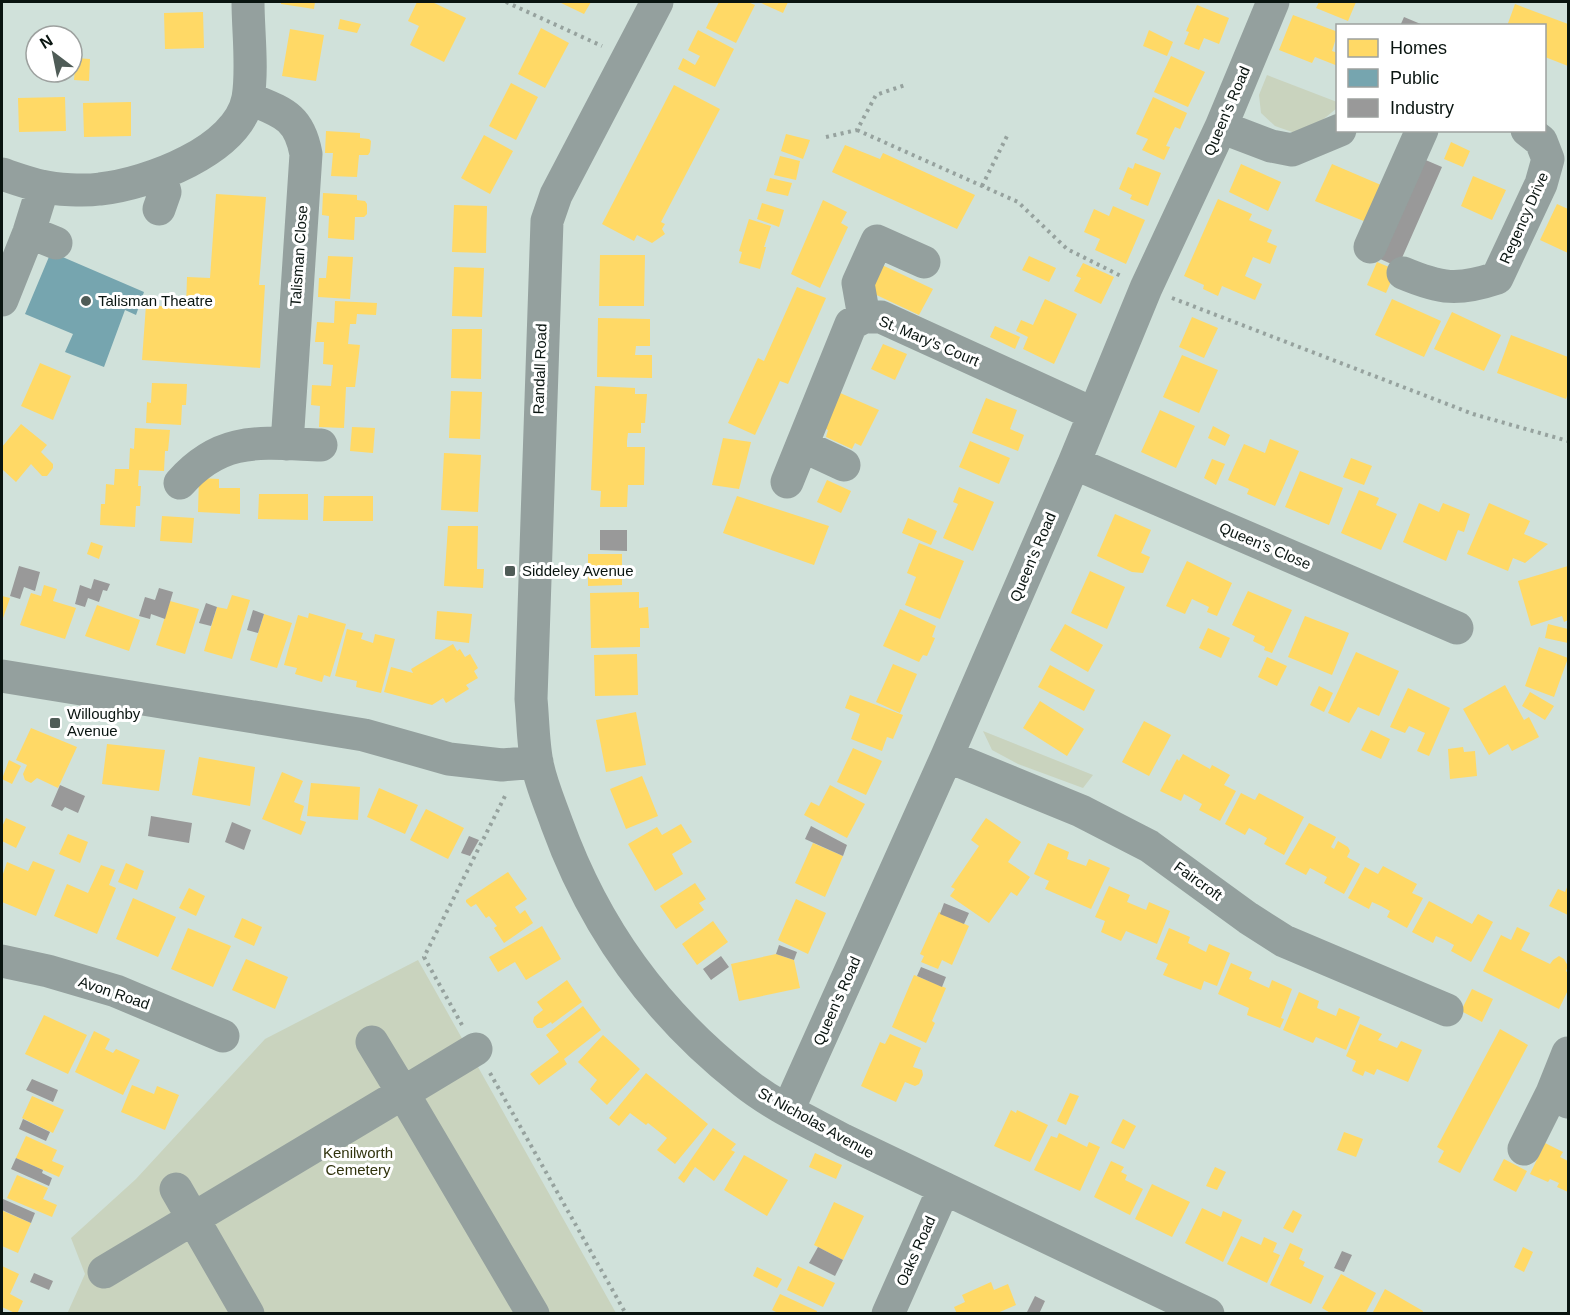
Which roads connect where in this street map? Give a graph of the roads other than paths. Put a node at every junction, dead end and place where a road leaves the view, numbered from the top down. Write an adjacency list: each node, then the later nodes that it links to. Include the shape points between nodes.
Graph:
1 (248, 2): 4 (street)
2 (657, 2): 30 (street, Randall Road, via 556,195 547,221)
3 (1273, 2): 5 (street, Queen's Road)
4 (248, 98): 11 (street, via 229,132 187,162); 20 (street, Talisman Close, via 290,118 298,128 306,154)
5 (1221, 127): 6 (street, via 1292,150); 19 (street, Queen's Road, via 1146,288)
6 (1337, 132)
7 (1421, 132): 14 (street)
8 (1530, 132): 9 (street, Regency Drive)
9 (1558, 161): 16 (street, Regency Drive, via 1541,184 1497,278 1471,287 1443,287)
10 (2, 174): 12 (street)
11 (160, 174): 12 (street, via 98,189); 13 (street, via 165,192)
12 (43, 187): 17 (street, via 43,237)
13 (159, 209)
14 (1370, 247)
15 (924, 262): 18 (street, via 877,241 858,283)
16 (1403, 273)
17 (2, 300)
18 (864, 317): 19 (street, St. Mary's Court, via 881,317); 22 (street, St. Mary's Court, via 851,324)
19 (1094, 414): 23 (street, Queen's Road)
20 (287, 444): 21 (street); 26 (street, via 245,445 219,451 193,468)
21 (321, 445)
22 (803, 446): 24 (street); 25 (street, St. Mary's Court)
23 (1074, 463): 27 (street, Queen's Close); 29 (street, Queen's Road)
24 (844, 465)
25 (787, 482)
26 (180, 483)
27 (1457, 628)
28 (2, 676): 30 (street, via 364,735 449,759 502,765)
29 (947, 756): 32 (street, Faircroft, via 1081,811 1149,846 1284,941); 39 (street, Queen's Road)
30 (529, 763): 39 (street, St Nicholas Avenue, via 587,896 636,975 672,1017 745,1083)
31 (2, 964): 33 (street, Avon Road, via 48,971 116,991)
32 (1447, 1010)
33 (223, 1036)
34 (372, 1042): 37 (street)
35 (476, 1049): 37 (street)
36 (1569, 1053): 38 (street)
37 (403, 1092): 43 (street); 46 (street)
38 (1560, 1098): 40 (street)
39 (788, 1110): 41 (street, St Nicholas Avenue)
40 (1524, 1149)
41 (944, 1188): 47 (street, Oaks Road); 48 (street, St Nicholas Avenue)
42 (176, 1190): 43 (street)
43 (193, 1220): 44 (street); 45 (street)
44 (104, 1272)
45 (248, 1314)
46 (533, 1314)
47 (888, 1314)
48 (1209, 1314)

